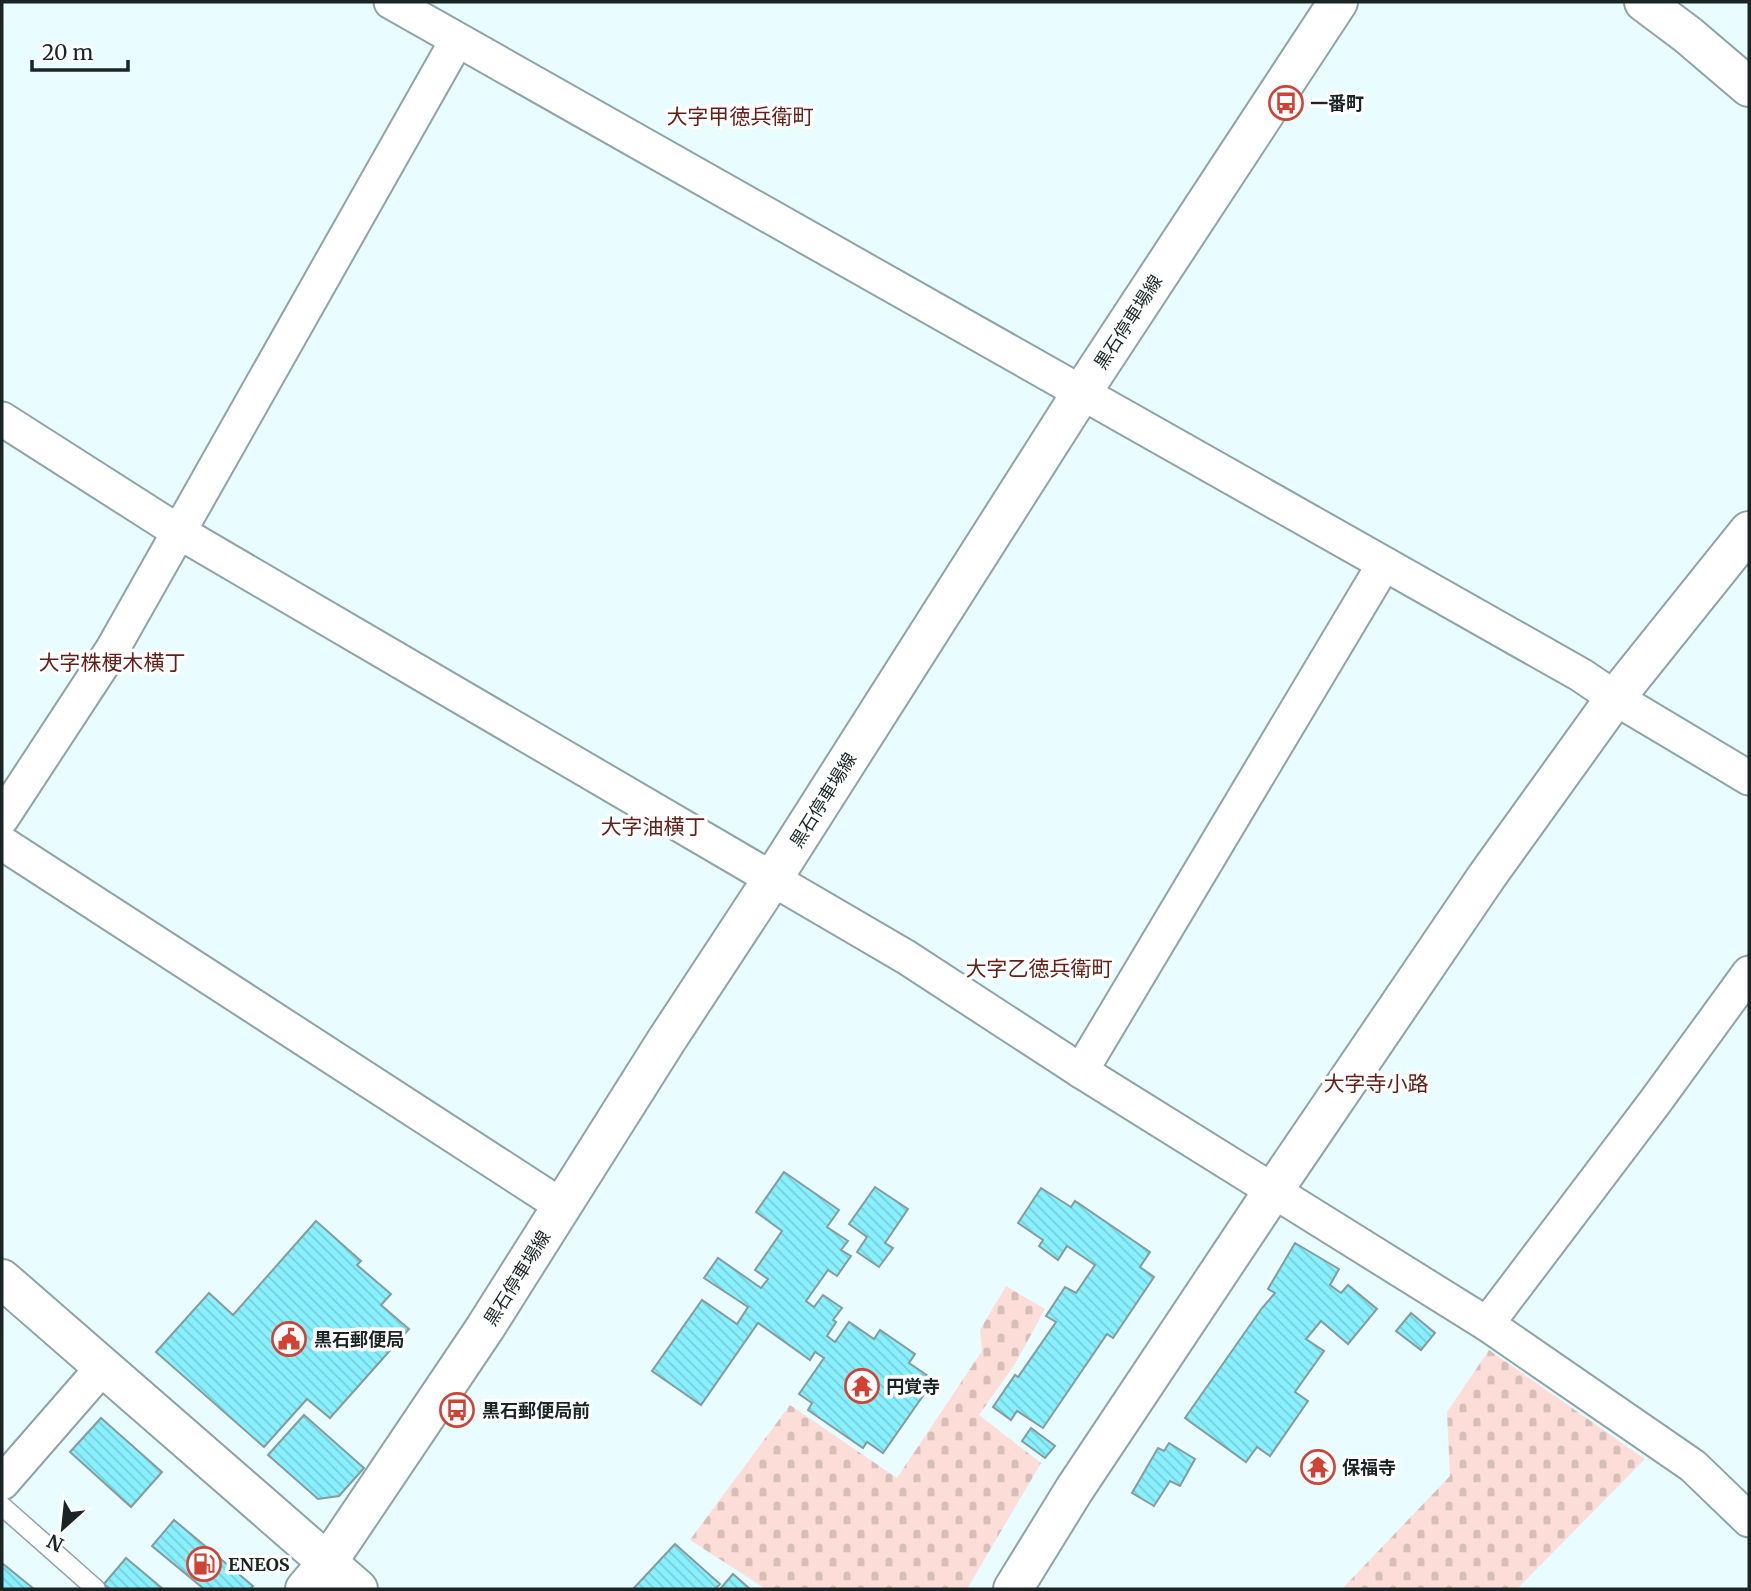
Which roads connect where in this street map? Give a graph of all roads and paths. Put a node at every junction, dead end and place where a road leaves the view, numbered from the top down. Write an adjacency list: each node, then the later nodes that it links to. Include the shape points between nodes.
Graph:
1 (391, 2): 4 (street)
2 (1338, 2): 6 (main road, 黒石停車場線)
3 (1644, 2): 5 (main road)
4 (457, 40): 6 (street); 8 (street)
5 (1749, 87)
6 (1082, 392): 10 (street); 15 (main road, 黒石停車場線)
7 (2, 419): 8 (street)
8 (179, 531): 13 (street, via 112,650); 15 (street)
9 (1749, 531): 11 (main road)
10 (1384, 564): 11 (street); 17 (street)
11 (1615, 698): 12 (street); 18 (main road, via 1487,876)
12 (1749, 778)
13 (2, 818)
14 (2, 843): 19 (street)
15 (773, 878): 17 (street); 19 (main road, 黒石停車場線)
16 (1749, 973): 21 (street)
17 (1081, 1070): 18 (street)
18 (1273, 1191): 21 (street); 29 (main road)
19 (562, 1206): 26 (main road, 黒石停車場線, via 439,1398)
20 (2, 1279): 22 (main road)
21 (1487, 1324): 25 (street, via 1693,1466)
22 (103, 1367): 23 (street); 26 (main road)
23 (2, 1483)
24 (2, 1506): 27 (lane)
25 (1749, 1520)
26 (316, 1576): 28 (main road)
27 (96, 1589)
28 (358, 1589)
29 (1013, 1589)

